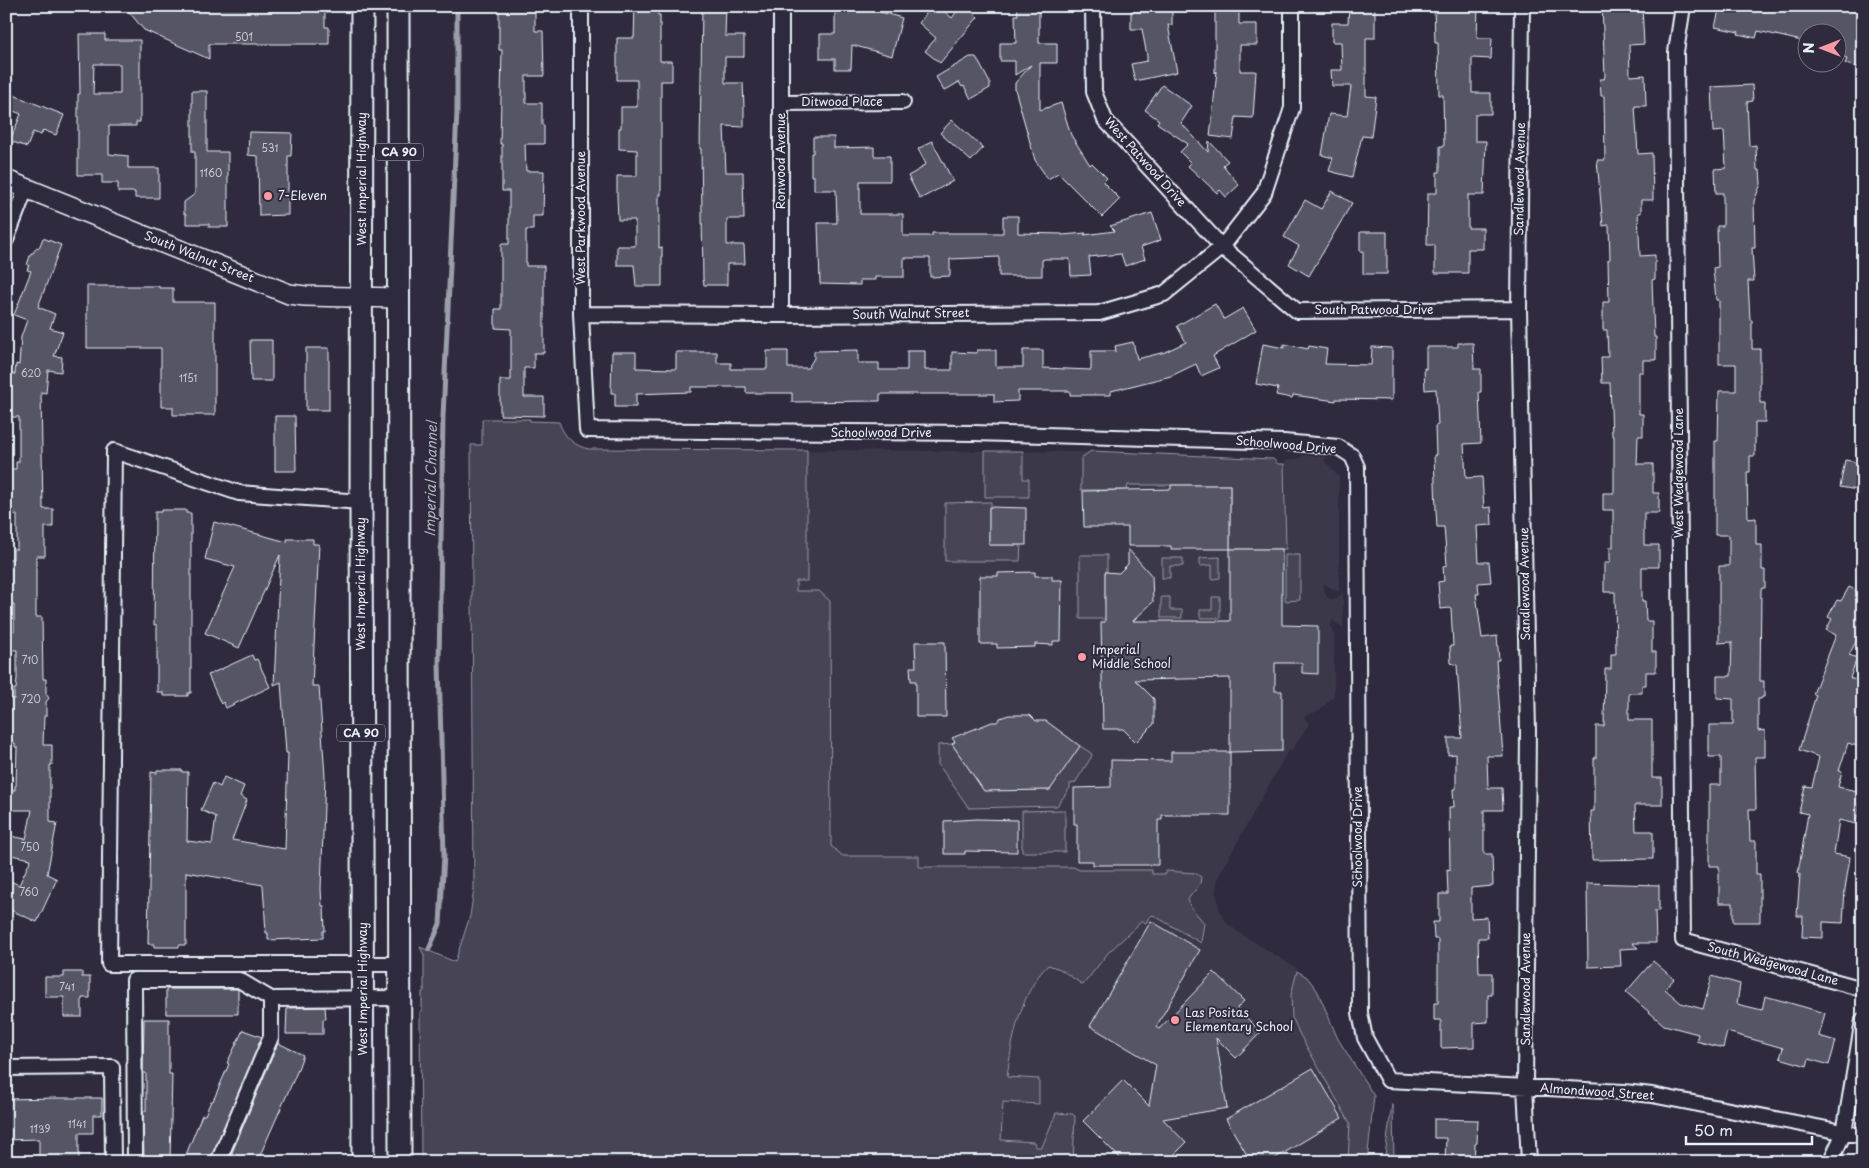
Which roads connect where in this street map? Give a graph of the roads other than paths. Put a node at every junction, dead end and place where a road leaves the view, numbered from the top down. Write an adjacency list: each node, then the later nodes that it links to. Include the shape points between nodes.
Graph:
1 (362, 6): 15 (main road, West Imperial Highway / CA 90)
2 (398, 6): 16 (main road, CA 90)
3 (582, 6): 18 (street, West Parkwood Avenue)
4 (781, 6): 10 (street, Ronwood Avenue)
5 (1093, 6): 14 (street, West Patwood Drive, via 1094,92 1105,120)
6 (1292, 6): 14 (street, South Walnut Street, via 1292,108 1264,193)
7 (1522, 6): 17 (street, Sandlewood Avenue)
8 (1683, 6): 22 (street, West Wedgewood Lane, via 1676,62)
9 (903, 102): 10 (street, Ditwood Place)
10 (781, 103): 19 (street, Ronwood Avenue)
11 (6, 180): 12 (street, South Walnut Street)
12 (26, 188): 13 (street); 15 (street, South Walnut Street, via 289,294)
13 (6, 240)
14 (1222, 247): 17 (street, South Patwood Drive, via 1297,311); 19 (street, South Walnut Street, via 1164,294 1099,313)
15 (362, 297): 16 (street, South Walnut Street); 21 (main road, West Imperial Highway / CA 90)
16 (399, 298): 24 (main road, CA 90)
17 (1519, 309): 32 (street, Sandlewood Avenue, via 1528,731)
18 (581, 314): 19 (street, South Walnut Street); 20 (street, West Parkwood Avenue)
19 (781, 315)
20 (587, 430): 31 (street, Schoolwood Drive, via 1169,438 1298,443 1338,448 1352,456 1357,467 1359,1005 1365,1038)
21 (360, 502): 23 (main road, West Imperial Highway / CA 90); 23 (street, via 239,493 114,451 109,964)
22 (1683, 940): 25 (street, South Wedgewood Lane)
23 (362, 964): 24 (street); 26 (main road, West Imperial Highway / CA 90)
24 (400, 964): 27 (main road, CA 90)
25 (1863, 989)
26 (363, 998): 27 (street); 28 (street); 38 (main road, West Imperial Highway / CA 90)
27 (400, 998): 39 (main road, CA 90)
28 (271, 999): 36 (street, via 239,980 134,980); 37 (street, via 271,1037)
29 (1863, 1020): 33 (street)
30 (6, 1068): 35 (street, via 112,1067)
31 (1388, 1080): 32 (street, Almondwood Street)
32 (1525, 1087): 33 (street, Almondwood Street, via 1652,1095); 40 (street, Sandlewood Avenue)
33 (1844, 1133): 34 (street, Almondwood Street); 41 (street)
34 (1863, 1136)
35 (113, 1162)
36 (135, 1162)
37 (218, 1162)
38 (363, 1162)
39 (400, 1162)
40 (1529, 1162)
41 (1830, 1162)

